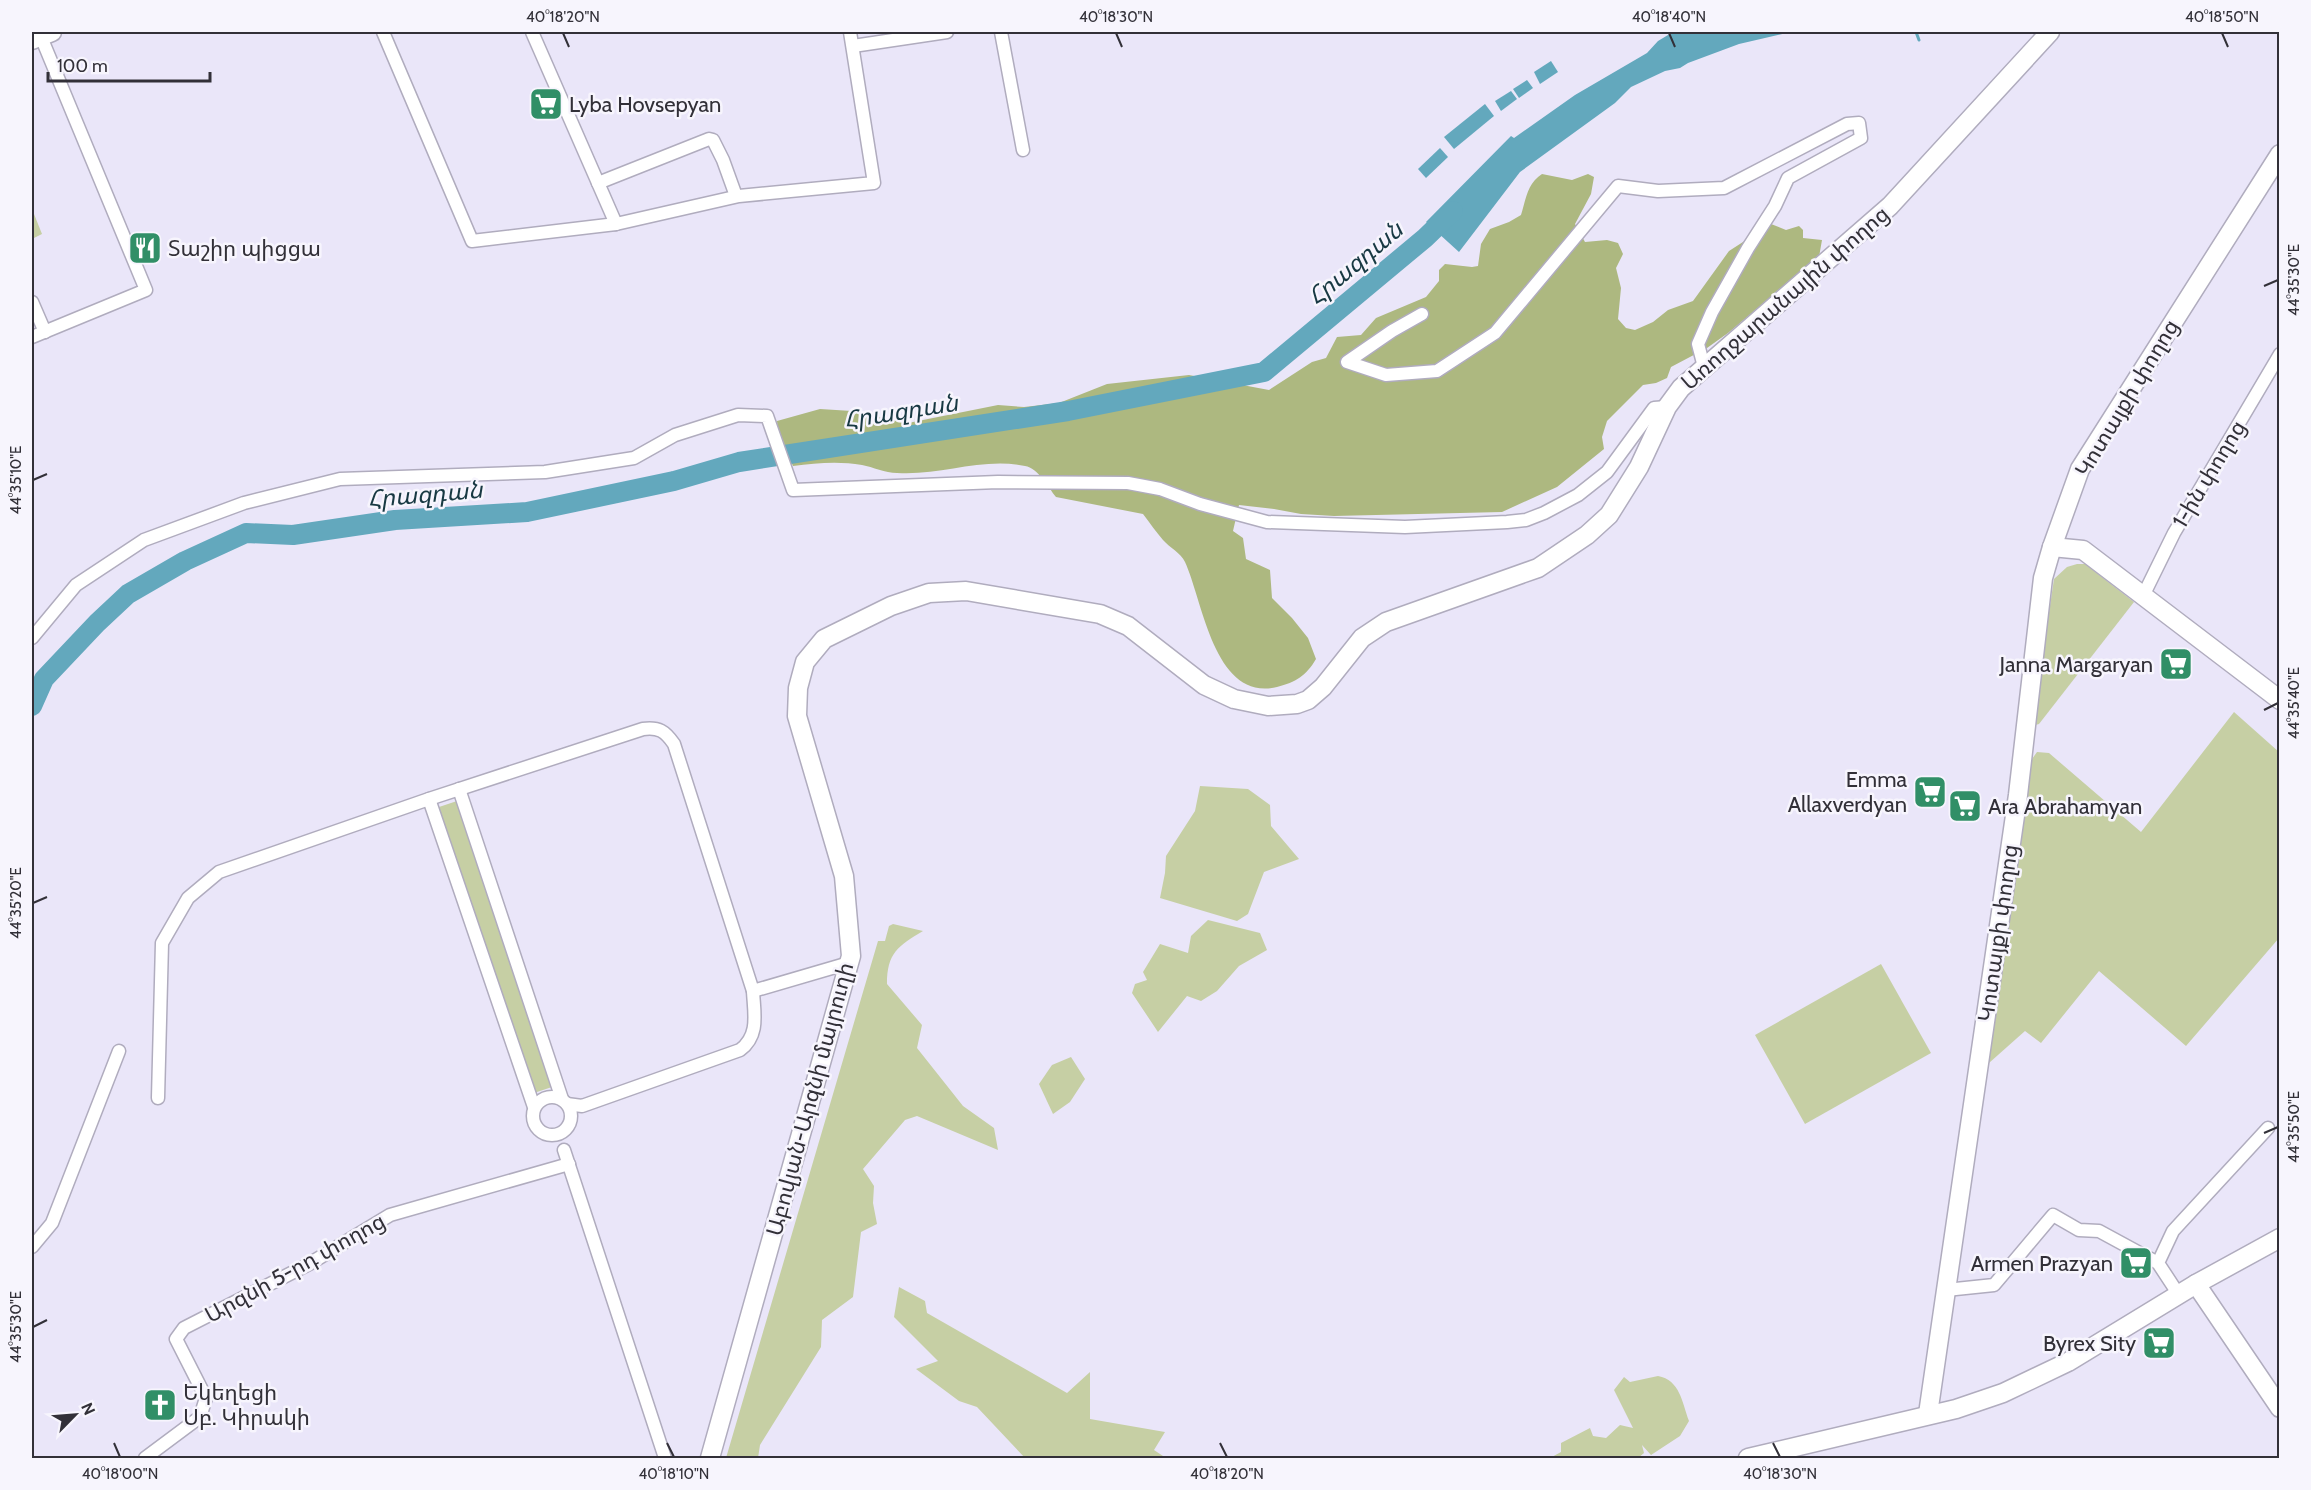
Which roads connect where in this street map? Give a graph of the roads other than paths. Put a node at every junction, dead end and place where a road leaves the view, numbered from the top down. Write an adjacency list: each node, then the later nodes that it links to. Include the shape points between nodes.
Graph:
1 (383, 32): 13 (street, via 472,241)
2 (532, 32): 11 (street)
3 (850, 32): 8 (street)
4 (947, 32): 8 (street)
5 (1001, 32): 9 (street)
6 (2050, 32): 19 (main road, Առողջարանային փողոց, via 1890,206)
7 (41, 35): 16 (street, via 146,290)
8 (853, 46): 12 (street, via 874,183)
9 (1023, 150)
10 (2280, 154): 21 (main road, Կոտայքի փողոց, via 2080,470)
11 (598, 183): 12 (street, via 709,139 723,160); 13 (street)
12 (736, 196): 13 (street)
13 (616, 225)
14 (32, 302): 16 (street)
15 (1422, 314): 19 (street, via 1347,362 1386,375 1437,371 1495,333 1618,186 1658,191 1724,188 1847,124 1860,123 1861,138 1788,178 1712,312 1698,344)
16 (45, 332): 17 (street)
17 (32, 338)
18 (2280, 354): 22 (street, 1-ին փողոց, via 2174,533)
19 (1704, 367): 20 (main road, Առողջարանային փողոց, via 1681,387)
20 (1667, 407): 23 (main road, Առողջարանային փողոց, via 1639,466 1609,515 1587,535 1538,568 1386,622 1362,638 1308,700 1289,706 1268,706 1234,699 1204,685 1128,626); 24 (street, via 1654,408 1607,472 1578,495 1544,513 1507,522 1406,527 1267,522 1128,483 998,482 793,490 767,416 738,416 675,435 634,458 545,472 339,479 244,502 144,540 76,585)
21 (2052, 547): 22 (main road, via 2083,550); 41 (main road, Կոտայքի փողոց, via 2043,578 2019,786)
22 (2142, 596): 25 (main road)
23 (1100, 614): 28 (main road, Աբովյան-Արզնի մայրուղի, via 966,591 929,592 824,639 805,662 798,688 797,716 844,876)
24 (32, 638)
25 (2280, 700)
26 (459, 789): 27 (street); 29 (street, via 643,729 662,730 674,744); 32 (street)
27 (429, 799): 31 (street, via 219,872 188,898 162,944); 33 (street)
28 (849, 963): 29 (street); 47 (main road, Աբովյան-Արզնի մայրուղի)
29 (753, 991): 32 (street, via 755,1030 740,1050 582,1106)
30 (119, 1051): 38 (street, via 51,1223)
31 (158, 1098)
32 (567, 1106): 33 (street, via 548,1096); 33 (street, via 566,1129 552,1135 537,1128)
33 (534, 1107)
34 (2268, 1128): 39 (street, via 2173,1231)
35 (564, 1150): 36 (street)
36 (569, 1164): 45 (street, Արզնի 5-րդ փողոց, via 390,1215 309,1264 184,1328 176,1338 206,1398 200,1417); 46 (street)
37 (2280, 1238): 40 (main road)
38 (32, 1247)
39 (2158, 1263): 41 (street, via 2099,1231 2079,1230 2054,1215 1994,1286); 42 (street)
40 (2196, 1284): 42 (main road); 43 (main road)
41 (1946, 1290): 44 (main road, Կոտայքի փողոց)
42 (2179, 1295): 44 (main road, via 2024,1384)
43 (2280, 1408)
44 (1928, 1414): 48 (main road)
45 (145, 1458)
46 (665, 1458)
47 (710, 1458)
48 (1748, 1458)

